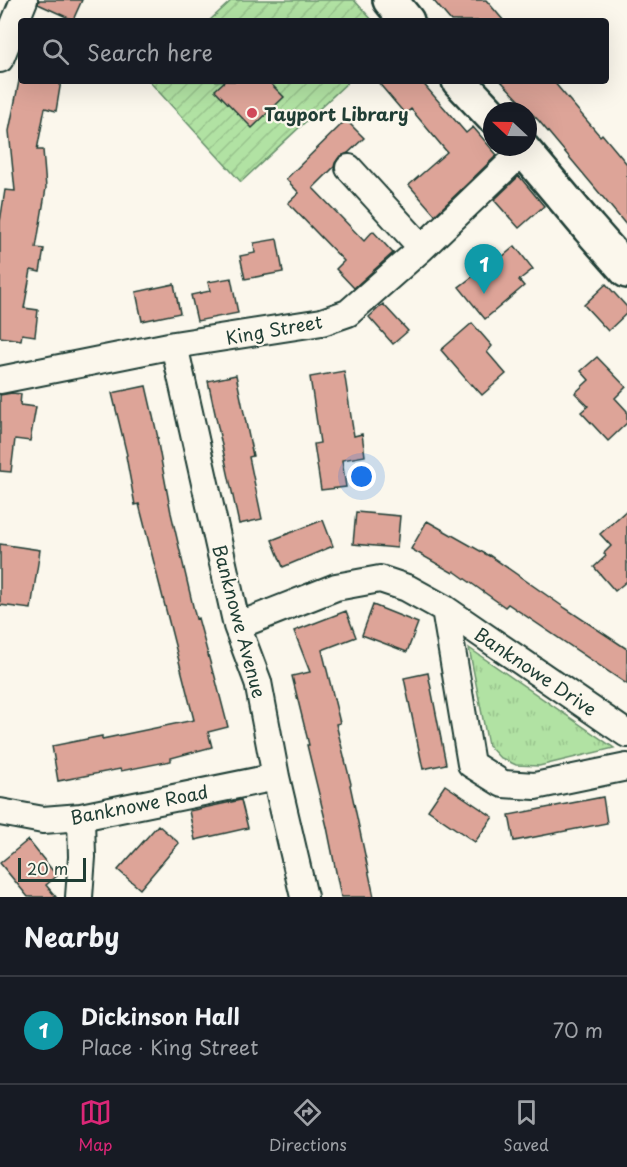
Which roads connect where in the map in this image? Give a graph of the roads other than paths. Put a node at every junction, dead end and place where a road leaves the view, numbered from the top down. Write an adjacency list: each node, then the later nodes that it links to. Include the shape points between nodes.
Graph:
1 (24, 0): 4 (street)
2 (390, 0): 3 (main road)
3 (405, 18)
4 (0, 59)
5 (462, 84): 6 (main road)
6 (483, 106)
7 (515, 156): 10 (street, King Street)
8 (529, 156): 11 (main road)
9 (349, 168): 10 (street)
10 (422, 248): 12 (street, King Street, via 348,313 322,322)
11 (622, 255)
12 (174, 345): 13 (street, King Street); 15 (street, Banknowe Avenue)
13 (0, 380)
14 (445, 609): 15 (street, Banknowe Drive, via 407,588 380,579 336,587); 16 (street, Banknowe Drive); 17 (street, Banknowe Drive, via 471,764 503,784 535,786)
15 (237, 626): 18 (street, Banknowe Avenue, via 258,682)
16 (627, 734)
17 (627, 767)
18 (276, 777): 20 (street, Banknowe Road); 22 (street, Banknowe Avenue)
19 (0, 812): 20 (street, Banknowe Road, via 43,820)
20 (81, 818): 21 (street)
21 (79, 897)
22 (304, 897)

